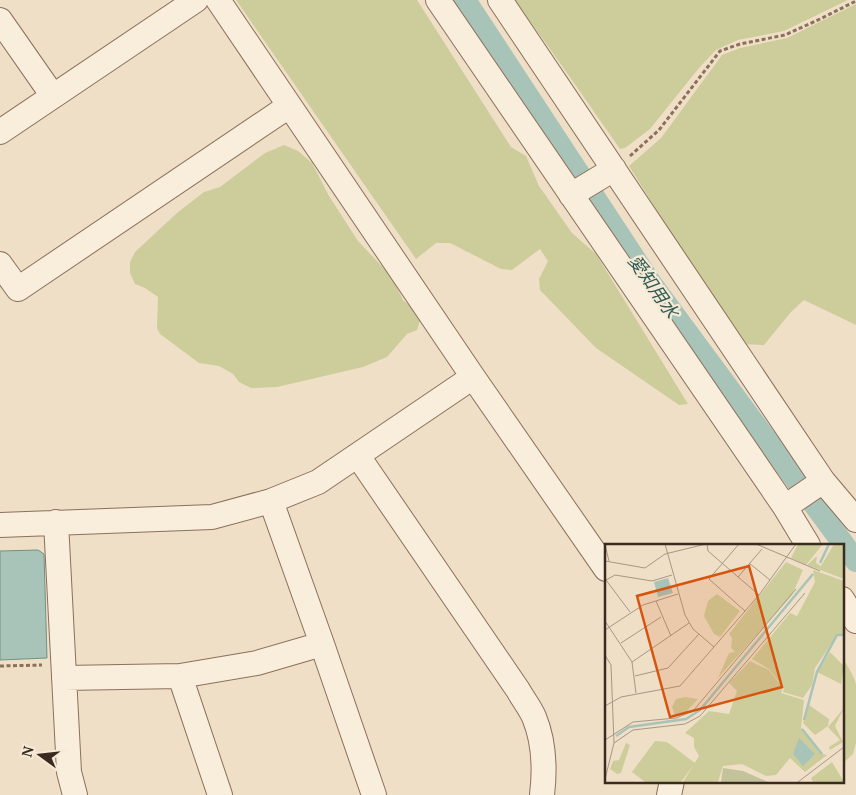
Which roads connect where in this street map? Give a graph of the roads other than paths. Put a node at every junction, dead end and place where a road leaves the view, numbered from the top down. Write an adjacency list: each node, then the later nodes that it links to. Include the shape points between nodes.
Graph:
1 (196, 0): 6 (street)
2 (218, 0): 7 (street)
3 (438, 0): 10 (street)
4 (500, 0): 9 (street)
5 (0, 20): 6 (street)
6 (53, 96): 8 (street)
7 (288, 106): 11 (street, via 18,289); 12 (street)
8 (0, 132)
9 (611, 171): 10 (street); 14 (street)
10 (576, 192): 16 (street)
11 (0, 264)
12 (473, 377): 13 (street); 21 (street)
13 (358, 456): 15 (street, via 318,482); 31 (street, via 534,717 544,760)
14 (821, 482): 16 (street); 17 (street)
15 (271, 501): 18 (street, via 212,517); 24 (street)
16 (787, 505): 20 (street)
17 (856, 520)
18 (56, 522): 19 (street); 25 (street)
19 (0, 525)
20 (807, 544)
21 (605, 569)
22 (844, 602): 23 (street)
23 (856, 622)
24 (322, 644): 26 (street, via 257,663); 30 (street)
25 (64, 671): 26 (street); 28 (street, via 69,772)
26 (180, 676): 29 (street)
27 (672, 782): 32 (street)
28 (75, 795)
29 (220, 795)
30 (374, 795)
31 (542, 795)
32 (669, 795)

